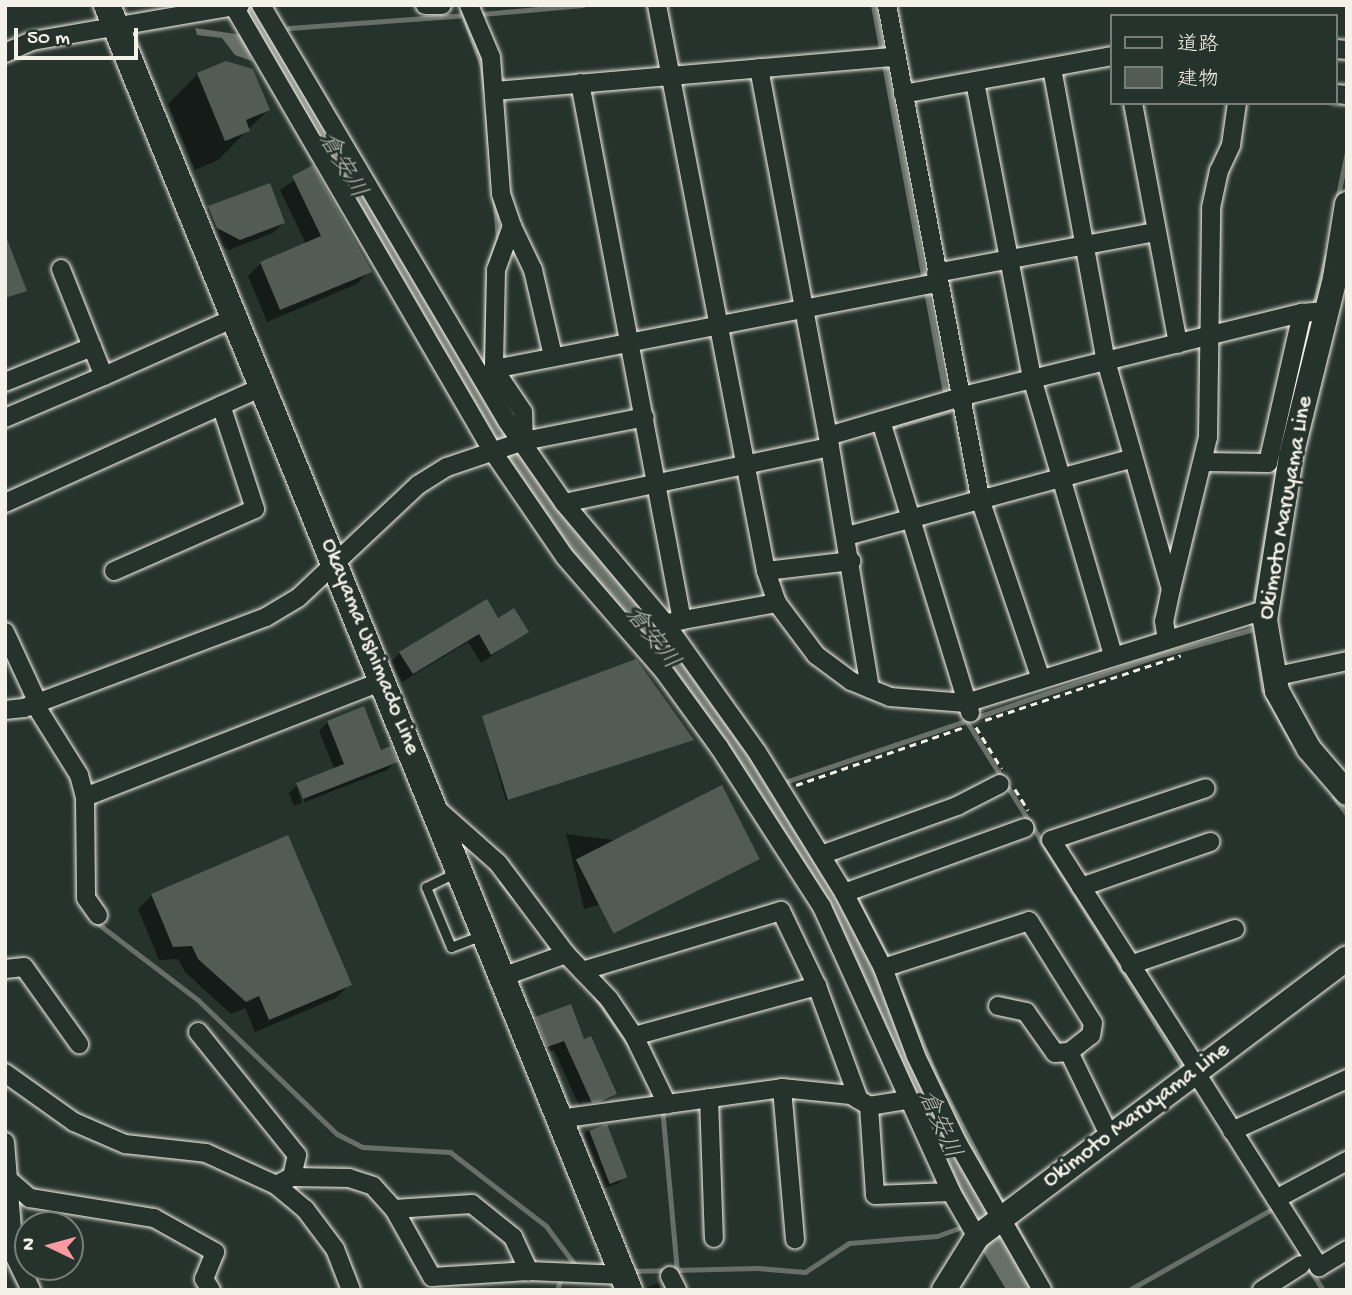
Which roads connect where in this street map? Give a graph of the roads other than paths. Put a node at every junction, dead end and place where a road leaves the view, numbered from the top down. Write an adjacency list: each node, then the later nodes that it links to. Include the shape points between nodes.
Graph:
1 (240, 5): 8 (street)
2 (261, 5): 50 (street, via 474,368)
3 (425, 5): 4 (street)
4 (442, 5)
5 (469, 5): 18 (street, via 491,57)
6 (657, 5): 15 (street)
7 (887, 5): 11 (street)
8 (233, 6): 9 (street); 50 (street)
9 (112, 17): 10 (street); 31 (main road, Okayama Ushimado Line)
10 (5, 53)
11 (887, 57): 13 (street); 19 (street)
12 (1110, 57): 14 (street)
13 (759, 68): 15 (street); 29 (street)
14 (1052, 68): 16 (street); 25 (street)
15 (670, 75): 17 (street); 32 (street)
16 (975, 82): 19 (street); 26 (street)
17 (580, 83): 18 (street); 34 (street)
18 (495, 91): 23 (street, via 501,194)
19 (903, 94): 28 (street)
20 (1133, 105): 24 (street)
21 (1237, 105): 33 (street, via 1231,145 1219,171 1212,208)
22 (1346, 211): 30 (main road, Okimoto Maruyama Line)
23 (512, 226): 37 (street, via 533,270); 39 (street, via 496,270)
24 (1155, 232): 25 (street); 35 (street)
25 (1082, 245): 26 (street); 38 (street)
26 (1009, 260): 28 (street); 41 (street)
27 (61, 269): 36 (street)
28 (930, 282): 29 (street); 44 (street)
29 (803, 308): 32 (street); 49 (street)
30 (1313, 311): 33 (street); 52 (street, via 1268,463); 67 (main road, Okimoto Maruyama Line)
31 (234, 318): 40 (street); 43 (main road, Okayama Ushimado Line)
32 (717, 326): 34 (street); 53 (street)
33 (1207, 337): 35 (street); 52 (street, via 1208,437)
34 (632, 341): 37 (street); 46 (street)
35 (1178, 344): 38 (street)
36 (92, 347): 40 (street); 42 (street)
37 (553, 356): 39 (street)
38 (1106, 362): 41 (street); 51 (street)
39 (494, 369): 50 (street, via 523,412)
40 (104, 376): 47 (street)
41 (1032, 378): 44 (street); 54 (street)
42 (5, 382)
43 (262, 387): 45 (street); 62 (main road, Okayama Ushimado Line)
44 (950, 401): 48 (street); 56 (street)
45 (221, 405): 57 (street); 63 (street, via 255,509)
46 (645, 417): 50 (street); 55 (street)
47 (5, 418)
48 (883, 426): 49 (street); 59 (street)
49 (829, 442): 53 (street); 60 (street)
50 (508, 447): 58 (street); 62 (street, via 447,467 418,485); 80 (street, via 565,557)
51 (1131, 459): 54 (street); 65 (street)
52 (1203, 462): 65 (street)
53 (744, 464): 55 (street); 64 (street)
54 (1060, 481): 56 (street); 71 (street)
55 (657, 483): 58 (street); 68 (street)
56 (981, 502): 59 (street); 74 (street)
57 (5, 503)
58 (564, 503): 68 (street)
59 (907, 521): 60 (street); 79 (street)
60 (847, 536): 61 (street)
61 (851, 561): 64 (street); 76 (street)
62 (337, 565): 75 (main road, Okayama Ushimado Line); 77 (street, via 299,598 266,617)
63 (114, 571)
64 (766, 571): 66 (street)
65 (1171, 589): 70 (street, via 1164,621)
66 (777, 603): 68 (street); 76 (street, via 816,655)
67 (1265, 610): 70 (street); 73 (main road, Okimoto Maruyama Line)
68 (673, 622): 80 (street)
69 (5, 632): 77 (street)
70 (1167, 639): 71 (street)
71 (1113, 655): 74 (street)
72 (1347, 661): 73 (street)
73 (1273, 677): 83 (main road, Okimoto Maruyama Line, via 1309,749)
74 (1041, 679): 79 (street)
75 (383, 681): 84 (street); 85 (main road, Okayama Ushimado Line)
76 (870, 689): 79 (street)
77 (32, 703): 78 (street); 84 (street, via 79,775)
78 (5, 710)
79 (969, 717)
80 (744, 761): 88 (street); 113 (street, via 822,907)
81 (1000, 784): 88 (street, via 957,806)
82 (1206, 788): 90 (street, via 1051,840)
83 (1347, 793)
84 (85, 797): 92 (street, via 86,898)
85 (434, 806): 89 (main road, Okayama Ushimado Line); 95 (street, via 498,863)
86 (1025, 828): 91 (street)
87 (1210, 842): 90 (street)
88 (826, 853): 91 (street)
89 (460, 871): 94 (main road, Okayama Ushimado Line); 94 (lane, via 426,887 451,947)
90 (1081, 887): 97 (street)
91 (849, 891): 98 (street)
92 (98, 915)
93 (1235, 929): 97 (street)
94 (485, 934): 101 (main road, Okayama Ushimado Line)
95 (562, 955): 100 (street); 101 (street)
96 (1347, 958): 108 (main road, Okimoto Maruyama Line)
97 (1130, 965): 108 (street)
98 (888, 966): 107 (street, via 1029,921 1093,1023 1091,1035); 126 (street, via 916,1056)
99 (5, 968): 106 (street, via 24,967)
100 (582, 971): 102 (street, via 780,911); 105 (street)
101 (502, 977): 116 (main road, Okayama Ushimado Line)
102 (817, 986): 105 (street); 114 (street)
103 (998, 1006): 107 (street, via 1026,1012 1055,1053)
104 (198, 1032): 122 (street, via 297,1155)
105 (634, 1036): 115 (street)
106 (79, 1044)
107 (1069, 1052): 118 (street)
108 (1197, 1072): 117 (street); 118 (main road, Okimoto Maruyama Line)
109 (5, 1073): 122 (street, via 74,1122 125,1144 206,1153)
110 (1347, 1079): 117 (street)
111 (782, 1088): 112 (street); 114 (street, via 823,1090); 128 (street)
112 (709, 1098): 115 (street); 127 (street)
113 (908, 1100): 114 (street); 123 (street)
114 (864, 1103): 123 (street, via 875,1195)
115 (663, 1105): 116 (street)
116 (559, 1119): 132 (main road, Okayama Ushimado Line)
117 (1232, 1131): 124 (street)
118 (1110, 1137): 126 (main road, Okimoto Maruyama Line)
119 (5, 1142): 121 (street)
120 (1347, 1161): 124 (street)
121 (9, 1180): 133 (street, via 14,1255); 134 (street, via 30,1198 137,1214 166,1225 215,1252 204,1279)
122 (284, 1181): 125 (street, via 349,1178 373,1186); 135 (street, via 335,1249)
123 (951, 1192): 126 (street)
124 (1276, 1199): 129 (street, via 1319,1267)
125 (394, 1209): 131 (street, via 472,1204 513,1237); 131 (street, via 432,1277)
126 (988, 1229): 136 (main road, Okimoto Maruyama Line); 137 (street)
127 (714, 1238)
128 (795, 1239)
129 (1347, 1250)
130 (1301, 1265): 138 (street)
131 (529, 1271): 132 (street)
132 (626, 1282)
133 (31, 1290)
134 (211, 1290)
135 (351, 1290)
136 (944, 1290)
137 (1042, 1290)
138 (1262, 1290)

